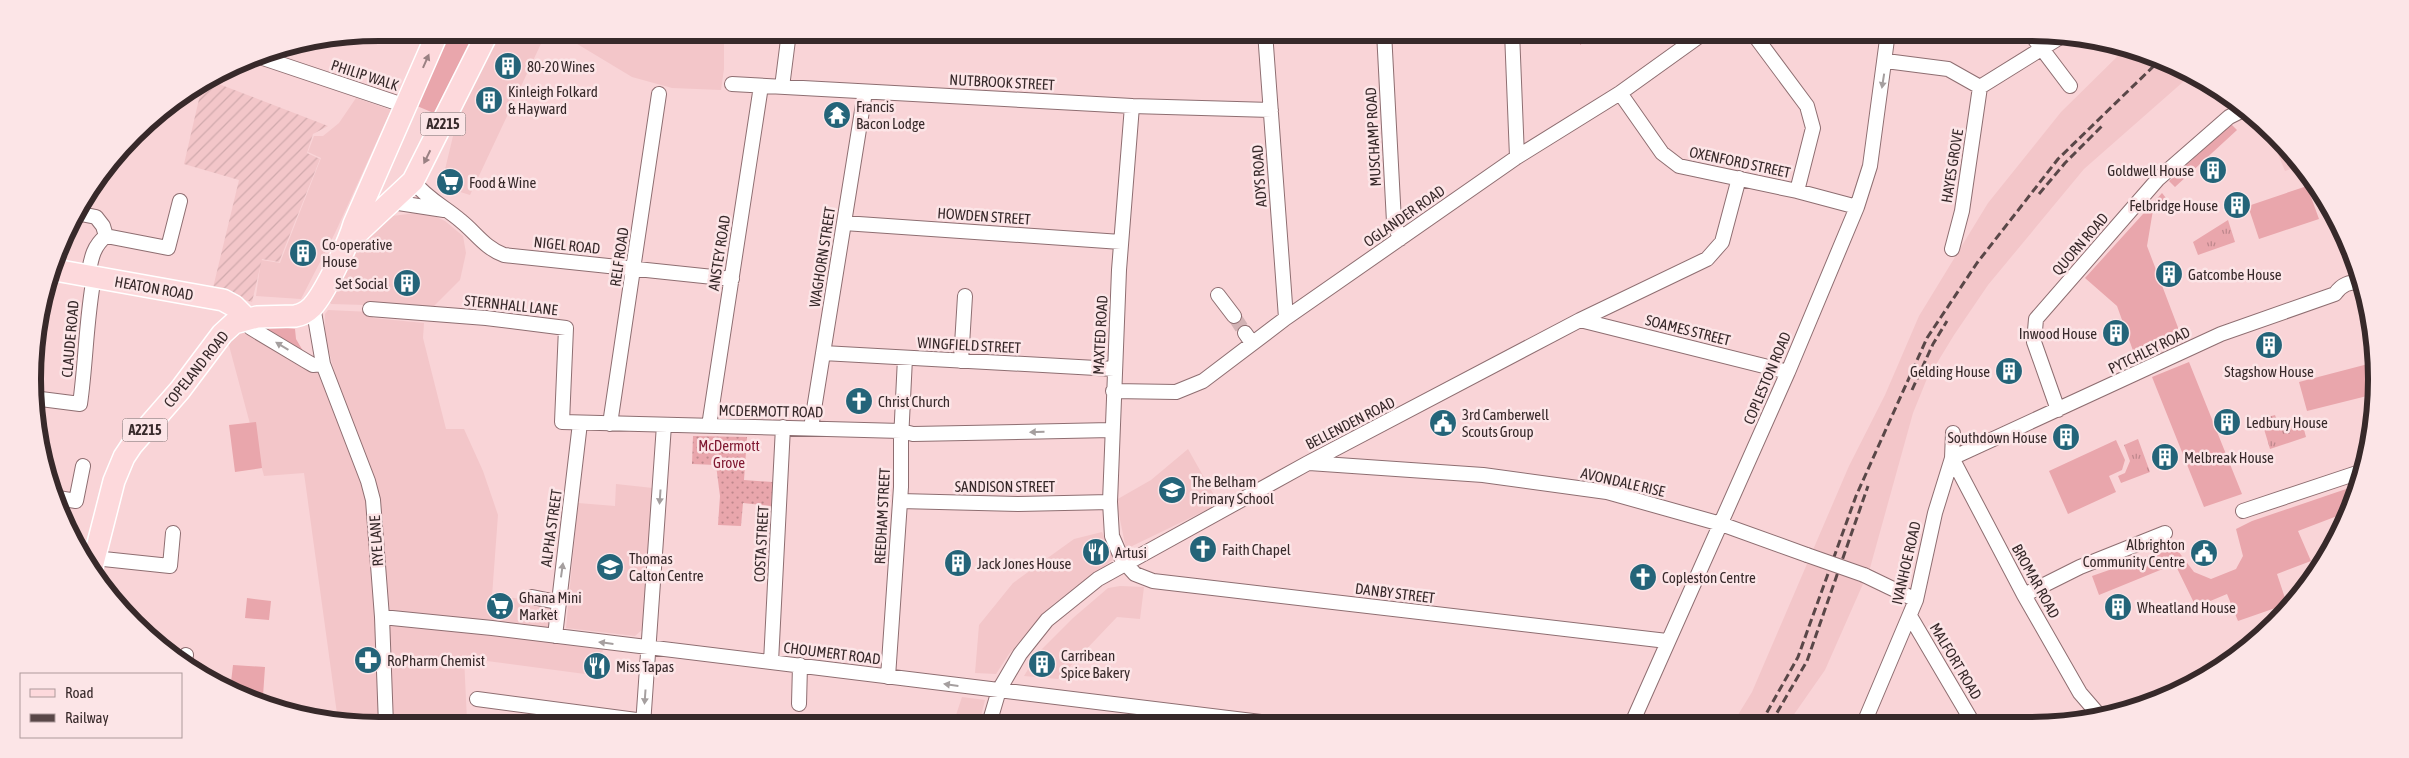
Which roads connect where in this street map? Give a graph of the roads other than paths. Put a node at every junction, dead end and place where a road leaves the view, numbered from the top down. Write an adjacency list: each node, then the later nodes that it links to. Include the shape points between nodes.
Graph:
1 (434, 41): 23 (main road, A2215, one-way to 1)
2 (483, 41): 29 (main road, A2215, one-way to 29)
3 (788, 41): 18 (street)
4 (1266, 41): 25 (street, ADYS ROAD)
5 (1384, 41): 39 (street, MUSCHAMP ROAD, via 1394,222)
6 (1512, 41): 27 (street)
7 (1692, 41): 21 (street, OGLANDER ROAD)
8 (1759, 41): 31 (street, via 1807,106 1813,128)
9 (1887, 41): 14 (street, COPLESTON ROAD)
10 (2037, 41): 12 (street)
11 (2053, 42): 12 (street)
12 (2042, 49): 17 (street); 19 (street)
13 (268, 60): 23 (street, PHILIP WALK)
14 (1886, 61): 19 (street, via 1948,69); 34 (street, COPLESTON ROAD, one-way to 34, via 1870,166)
15 (732, 84): 16 (street, NUTBROOK STREET)
16 (761, 86): 18 (street, NUTBROOK STREET); 46 (street, ANSTEY ROAD)
17 (2070, 86)
18 (782, 87): 20 (street, NUTBROOK STREET)
19 (1980, 87): 42 (street, HAYES GROVE, via 1962,210)
20 (865, 92): 24 (street, NUTBROOK STREET); 37 (street, WAGHORN STREET)
21 (1620, 93): 27 (street, OGLANDER ROAD); 28 (street, OXENFORD STREET, via 1662,153 1679,166)
22 (659, 94): 43 (street, RELF ROAD)
23 (406, 106): 30 (main road, A2215)
24 (1132, 106): 25 (street, NUTBROOK STREET); 41 (street, MAXTED ROAD)
25 (1271, 110): 54 (street, ADYS ROAD)
26 (2238, 113): 64 (street, QUORN ROAD, via 2158,179 2036,319 2034,342)
27 (1517, 157): 39 (street, OGLANDER ROAD)
28 (1739, 178): 31 (street, OXENFORD STREET); 55 (street, BELLENDEN ROAD, via 1722,242 1707,260)
29 (413, 181): 33 (main road, A2215); 35 (street, NIGEL ROAD)
30 (373, 182): 33 (main road, via 379,194); 40 (main road, A2215)
31 (1797, 191): 34 (street, OXENFORD STREET)
32 (180, 201): 38 (street, via 168,248)
33 (392, 202): 35 (street); 40 (main road, A2215)
34 (1858, 207): 61 (street, COPLESTON ROAD)
35 (444, 210): 43 (street, NIGEL ROAD, via 461,221 486,246 504,255)
36 (84, 214): 38 (street, via 96,216)
37 (844, 223): 41 (street, HOWDEN STREET); 56 (street, WAGHORN STREET)
38 (106, 236): 45 (street, CLAUDE ROAD, via 92,253)
39 (1400, 239): 54 (street, OGLANDER ROAD)
40 (350, 240): 50 (main road, A2215)
41 (1121, 242): 60 (street, MAXTED ROAD)
42 (1952, 249)
43 (633, 269): 46 (street, NIGEL ROAD); 66 (street, RELF ROAD)
44 (59, 271): 45 (main road, HEATON ROAD)
45 (91, 277): 53 (main road, HEATON ROAD, via 223,300); 63 (street, CLAUDE ROAD, via 80,404)
46 (732, 279): 68 (street, ANSTEY ROAD)
47 (2353, 282): 64 (street, PYTCHLEY ROAD, via 2340,286 2335,294 2221,334)
48 (1218, 295): 52 (street)
49 (965, 296): 58 (street)
50 (313, 306): 53 (main road, COPELAND ROAD / A2215, via 295,316); 59 (street, RYE LANE)
51 (370, 309): 65 (street, STERNHALL LANE, via 566,328 562,422)
52 (1234, 316)
53 (246, 318): 59 (street, one-way to 53, via 312,365 250,328); 85 (main road, COPELAND ROAD / A2215, via 234,322 222,334 124,457 114,481)
54 (1286, 318): 62 (street, OGLANDER ROAD, via 1248,338 1203,381 1190,388 1151,393)
55 (1580, 320): 61 (street, SOAMES STREET); 75 (street, BELLENDEN ROAD)
56 (823, 354): 57 (street, WINGFIELD STREET); 70 (street, WAGHORN STREET)
57 (905, 358): 58 (street, WINGFIELD STREET); 72 (street, REEDHAM STREET)
58 (961, 360): 60 (street, WINGFIELD STREET)
59 (323, 364): 93 (street, RYE LANE, via 368,481)
60 (1114, 369): 62 (street, MAXTED ROAD)
61 (1788, 372): 82 (street, COPLESTON ROAD)
62 (1113, 391): 71 (street, MAXTED ROAD)
63 (42, 399)
64 (2058, 410): 74 (street, PYTCHLEY ROAD)
65 (580, 423): 66 (street, MCDERMOTT ROAD); 91 (street, ALPHA STREET, one-way to 65)
66 (610, 424): 67 (street, MCDERMOTT ROAD)
67 (664, 425): 68 (street, MCDERMOTT ROAD); 96 (street, one-way to 96)
68 (709, 426): 69 (street, MCDERMOTT ROAD)
69 (783, 427): 70 (street, MCDERMOTT ROAD); 97 (street, COSTA STREET)
70 (811, 428): 72 (street, MCDERMOTT ROAD)
71 (1111, 430): 72 (street, MCDERMOTT ROAD, one-way to 72, via 938,434); 80 (street, MAXTED ROAD)
72 (901, 431): 79 (street, REEDHAM STREET)
73 (1953, 433): 74 (street, IVANHOE ROAD)
74 (1952, 458): 88 (street, BROMAR ROAD); 90 (street, IVANHOE ROAD, via 1935,513)
75 (1308, 463): 82 (street, AVONDALE RISE, via 1483,475 1608,492); 86 (street, BELLENDEN ROAD)
76 (83, 466): 78 (street, via 76,501)
77 (2354, 474): 81 (street)
78 (63, 499)
79 (900, 501): 80 (street, SANDISON STREET); 99 (street, REEDHAM STREET)
80 (1110, 502): 86 (street, MAXTED ROAD, via 1112,536)
81 (2243, 511)
82 (1721, 524): 90 (street, AVONDALE RISE, bridge, via 1864,575); 95 (street, COPLESTON ROAD)
83 (173, 533): 87 (street, via 170,566)
84 (2165, 533): 88 (street, via 2080,567)
85 (93, 559)
86 (1124, 563): 95 (street, DANBY STREET, via 1135,574 1153,581); 100 (street, BELLENDEN ROAD, via 1098,579 1047,620 1020,654)
87 (99, 568)
88 (2024, 595): 103 (street, BROMAR ROAD, via 2080,693)
89 (532, 597): 91 (street)
90 (1916, 600): 92 (street, IVANHOE ROAD)
91 (557, 602): 94 (street, ALPHA STREET)
92 (1910, 616): 110 (street, IVANHOE ROAD); 111 (street, MALFORT ROAD)
93 (382, 617): 94 (street, CHOUMERT ROAD); 104 (street, RYE LANE)
94 (554, 636): 96 (street, CHOUMERT ROAD, one-way to 94)
95 (1668, 641): 109 (street, COPLESTON ROAD)
96 (648, 647): 97 (street, CHOUMERT ROAD); 106 (street, one-way to 106)
97 (771, 662): 98 (street, CHOUMERT ROAD)
98 (800, 665): 99 (street, CHOUMERT ROAD); 102 (street)
99 (888, 677): 100 (street, CHOUMERT ROAD, one-way to 99)
100 (999, 690): 107 (street, BELLENDEN ROAD); 108 (street, CHOUMERT ROAD)
101 (477, 699): 105 (street)
102 (799, 704)
103 (2095, 710)
104 (386, 717)
105 (576, 717)
106 (644, 717)
107 (991, 717)
108 (1220, 717)
109 (1635, 717)
110 (1867, 717)
111 (1969, 717)

